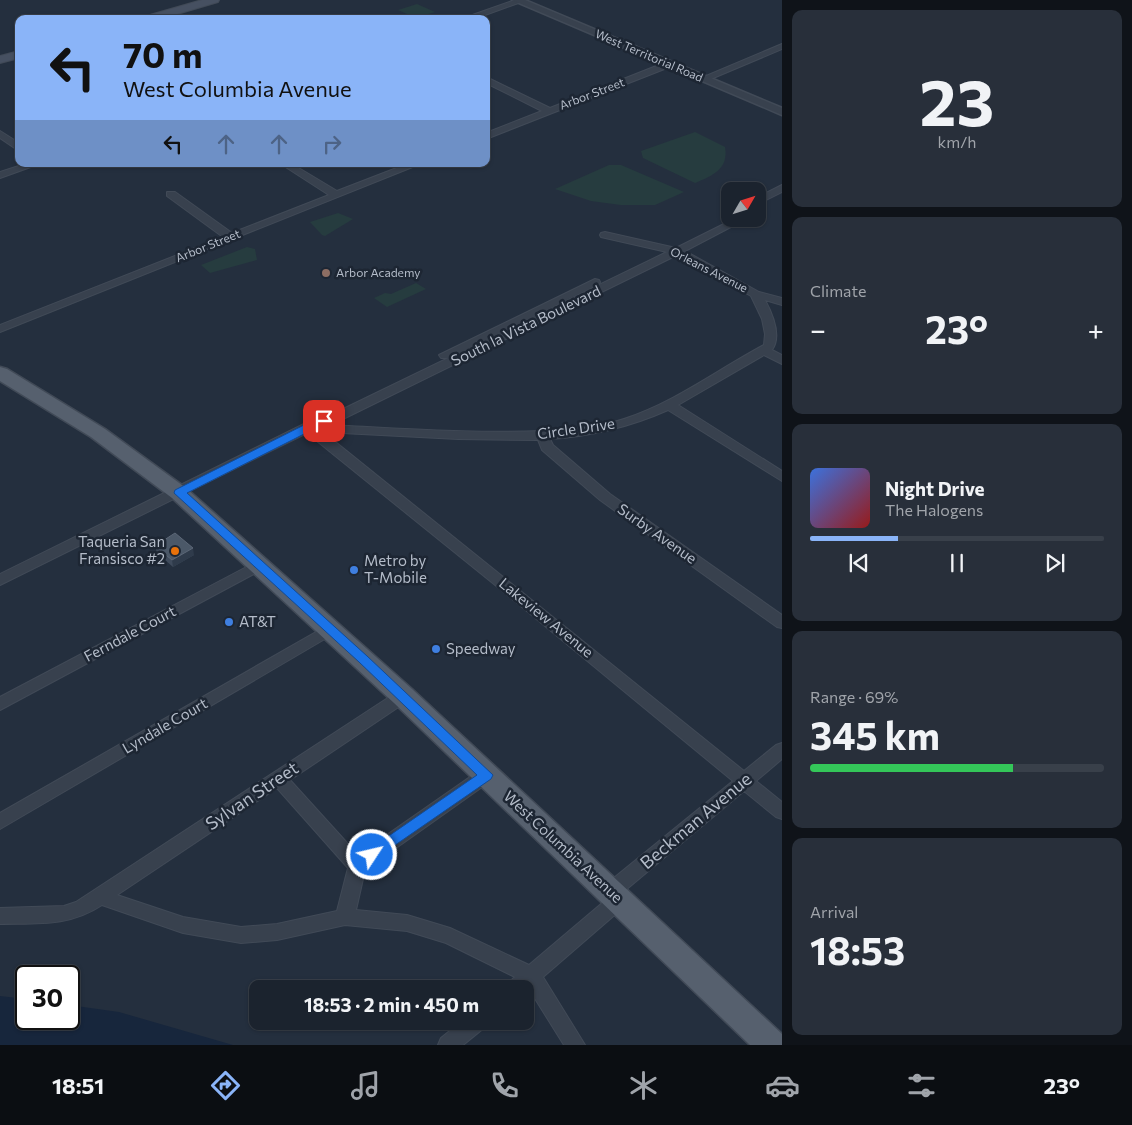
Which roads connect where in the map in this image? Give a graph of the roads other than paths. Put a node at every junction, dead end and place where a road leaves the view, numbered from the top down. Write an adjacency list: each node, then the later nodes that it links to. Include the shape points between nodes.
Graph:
1 (214, 0): 3 (main road)
2 (518, 1): 4 (street); 8 (street, West Territorial Road)
3 (161, 15)
4 (478, 15)
5 (782, 46): 9 (street)
6 (15, 55): 7 (main road)
7 (0, 60)
8 (669, 64): 9 (street, West Territorial Road); 11 (street, Arbor Street)
9 (703, 79): 12 (street, West Territorial Road)
10 (490, 82): 11 (street)
11 (549, 111): 14 (street, Arbor Street)
12 (782, 112)
13 (0, 134): 15 (street)
14 (490, 134)
15 (15, 145)
16 (25, 167): 19 (street)
17 (291, 167): 22 (street)
18 (407, 167): 22 (street, Arbor Street)
19 (0, 175)
20 (782, 188): 23 (street)
21 (171, 194): 29 (street)
22 (336, 195): 29 (street, Arbor Street)
23 (766, 197)
24 (782, 198): 25 (street)
25 (766, 206)
26 (721, 220): 30 (street, South la Vista Boulevard)
27 (721, 228): 30 (street, South la Vista Boulevard)
28 (605, 235): 30 (street, Orleans Avenue)
29 (230, 237): 33 (street, Arbor Street)
30 (671, 249): 31 (street, Orleans Avenue); 39 (street, South la Vista Boulevard, via 565,307 359,406)
31 (755, 294): 32 (street, Orleans Avenue); 35 (street, via 764,307 769,325 771,342)
32 (782, 302)
33 (0, 329)
34 (782, 339): 35 (street, Circle Drive)
35 (766, 349): 36 (street); 38 (street, Circle Drive)
36 (782, 360)
37 (0, 373): 42 (main road, West Columbia Avenue, via 98,433)
38 (668, 404): 40 (street, Circle Drive, via 628,422); 41 (street)
39 (308, 427): 40 (street, Circle Drive, via 498,436); 42 (street, South la Vista Boulevard); 52 (street, Lakeview Avenue)
40 (542, 435): 45 (street, Surby Avenue, via 547,447 605,497)
41 (782, 476)
42 (179, 493): 43 (main road, West Columbia Avenue); 44 (street, South la Vista Boulevard)
43 (260, 565): 46 (main road, West Columbia Avenue); 48 (street, Ferndale Court)
44 (0, 580)
45 (782, 623)
46 (330, 629): 47 (main road, West Columbia Avenue); 54 (street, Lyndale Court)
47 (403, 696): 50 (main road, West Columbia Avenue); 51 (street, Sylvan Street)
48 (0, 704)
49 (782, 750): 52 (street, Beckman Avenue)
50 (486, 775): 55 (street); 56 (main road, West Columbia Avenue)
51 (278, 778): 55 (street); 57 (street, Sylvan Street)
52 (744, 781): 53 (street, Lakeview Avenue); 56 (street, Beckman Avenue)
53 (782, 812)
54 (0, 822)
55 (357, 866): 59 (street)
56 (614, 896): 60 (street, Beckman Avenue); 65 (main road, West Columbia Avenue)
57 (101, 897): 58 (street, Sylvan Street, via 81,909 64,914); 59 (street, via 183,925 241,935 277,932)
58 (0, 916)
59 (345, 918): 60 (street, via 407,923 427,929)
60 (531, 975): 61 (street, Beckman Avenue); 64 (street)
61 (525, 980)
62 (466, 1030): 63 (street)
63 (448, 1045)
64 (575, 1045)
65 (772, 1045)

